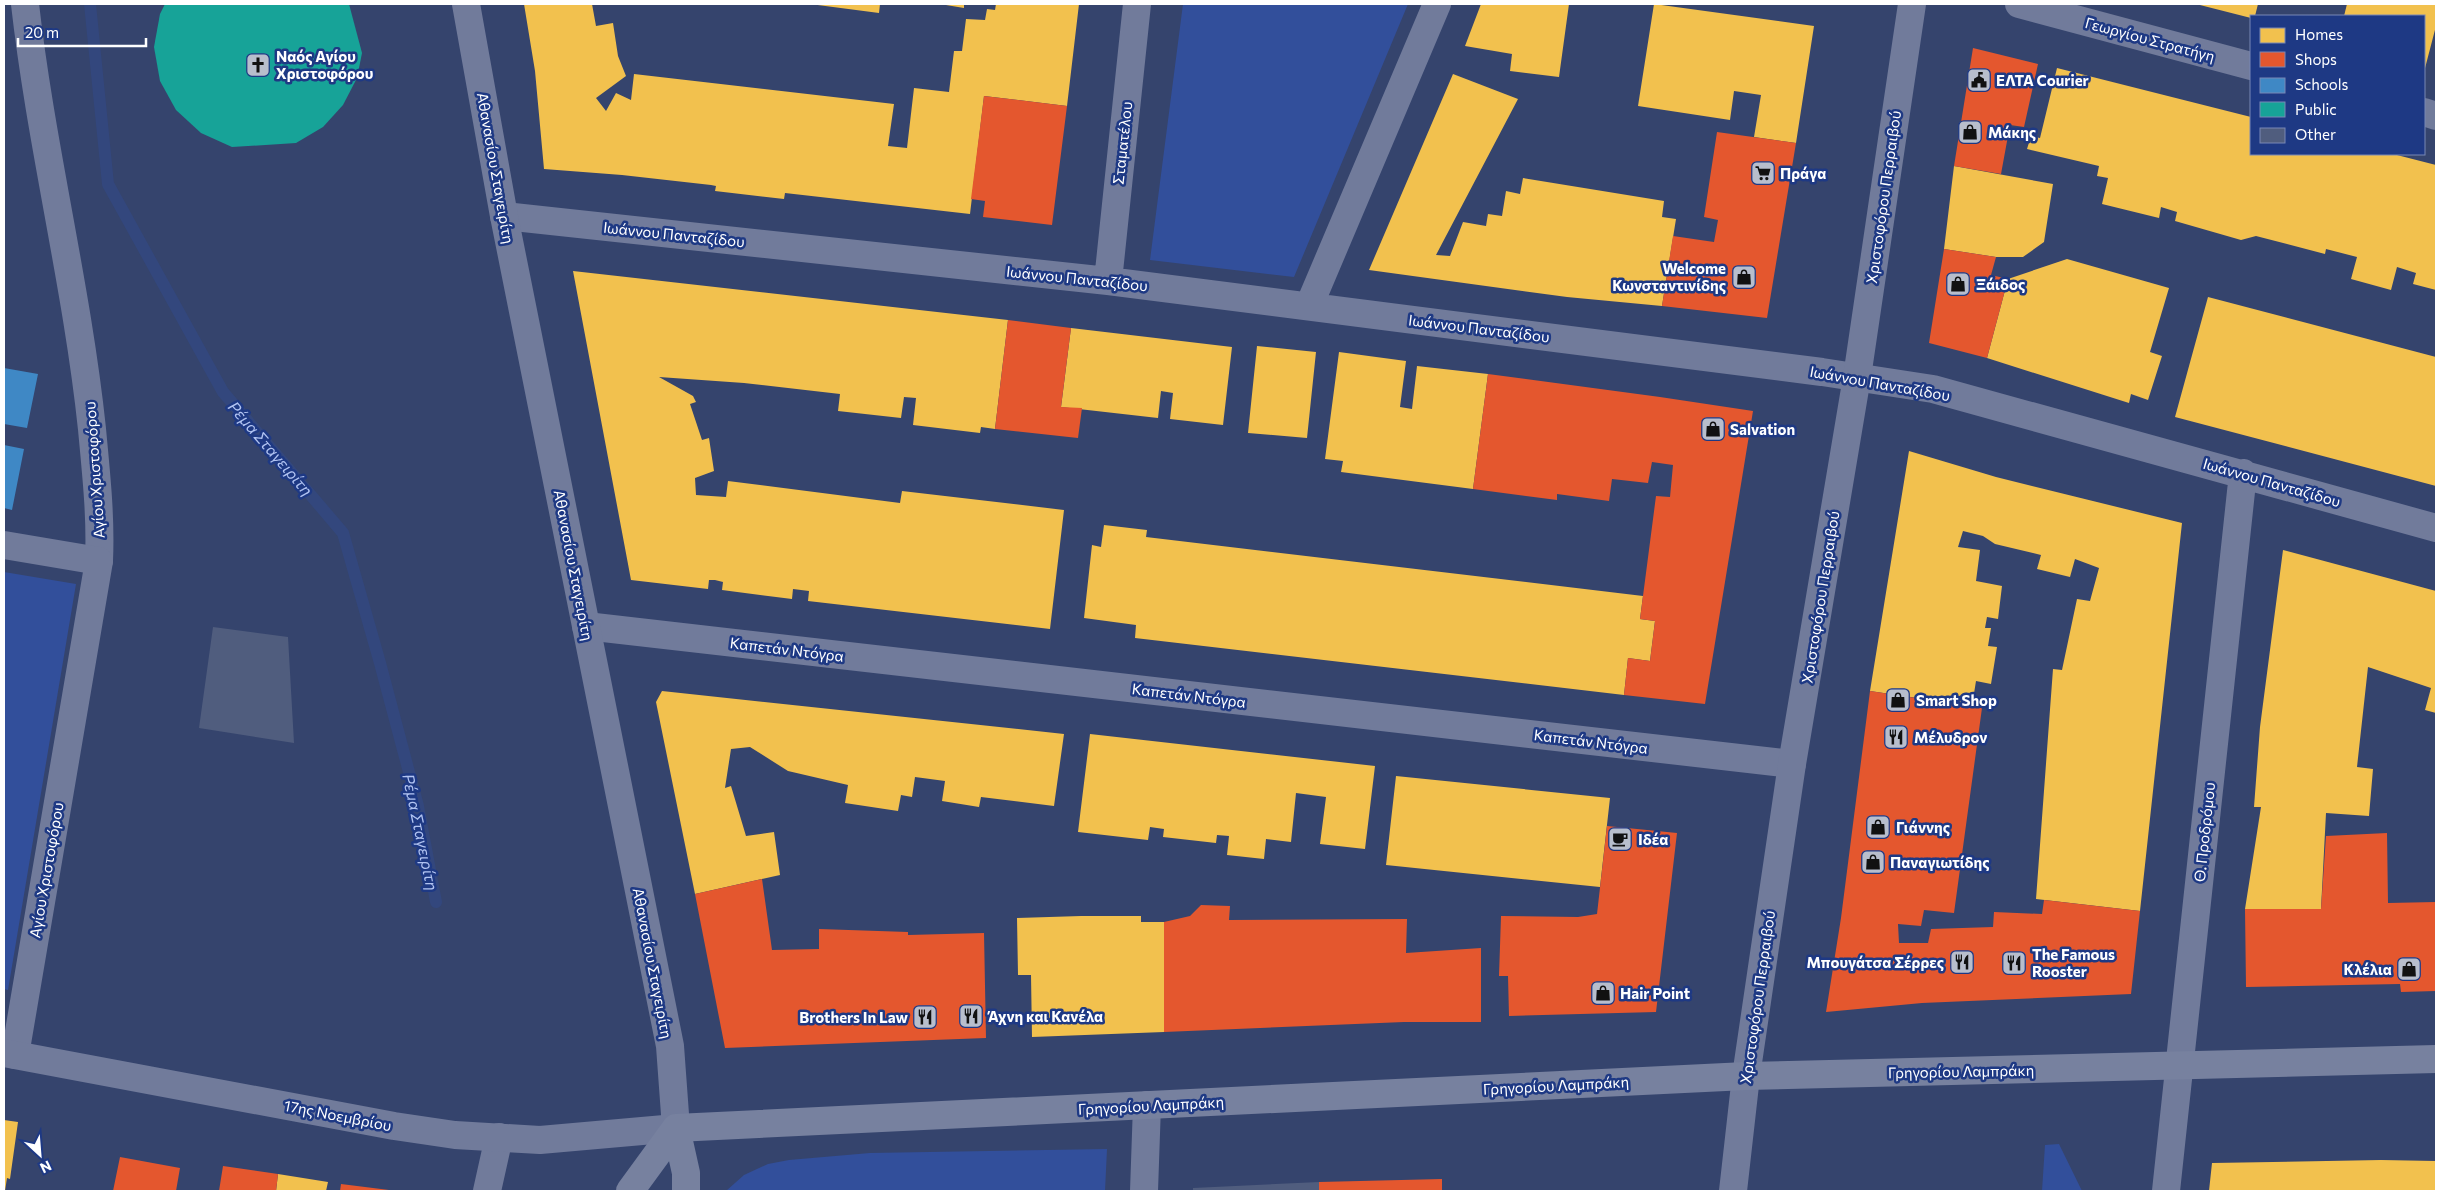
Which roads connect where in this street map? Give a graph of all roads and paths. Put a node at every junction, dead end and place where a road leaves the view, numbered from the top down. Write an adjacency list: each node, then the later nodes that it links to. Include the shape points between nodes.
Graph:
1 (24, 4): 15 (street, Αγίου Χριστοφόρου, via 86,373 101,520)
2 (466, 4): 8 (street, Αθανασίου Σταγειρίτη)
3 (1136, 4): 9 (street, Σταματέλου)
4 (1437, 4): 10 (street)
5 (1912, 4): 11 (street, Χριστοφόρου Περραιβού)
6 (2019, 4): 7 (street, Γεωργίου Στρατήγη)
7 (2250, 66)
8 (504, 216): 9 (street, Ιωάννου Πανταζίδου); 16 (street, Αθανασίου Σταγειρίτη)
9 (1108, 281): 10 (street, Ιωάννου Πανταζίδου)
10 (1309, 306): 11 (street, Ιωάννου Πανταζίδου)
11 (1857, 377): 12 (street, Ιωάννου Πανταζίδου, via 1933,389); 17 (street, Χριστοφόρου Περραιβού)
12 (2243, 473): 13 (street, Ιωάννου Πανταζίδου); 20 (street, Θ. Προδρόμου)
13 (2436, 528)
14 (4, 545): 15 (street)
15 (99, 561): 18 (street, Αγίου Χριστοφόρου)
16 (586, 626): 17 (street, Καπετάν Ντόγρα); 23 (street, Αθανασίου Σταγειρίτη, via 670,1046)
17 (1792, 764): 21 (street, Χριστοφόρου Περραιβού)
18 (9, 1054): 24 (street, 17ης Νοεμβρίου, via 394,1126 455,1135)
19 (2436, 1059): 20 (main road, Γρηγορίου Λαμπράκη)
20 (2180, 1065): 21 (main road, Γρηγορίου Λαμπράκη); 30 (street, Θ. Προδρόμου)
21 (1746, 1076): 22 (main road, Γρηγορίου Λαμπράκη); 29 (street, Χριστοφόρου Περραιβού)
22 (1147, 1105): 23 (main road, Γρηγορίου Λαμπράκη); 28 (street)
23 (676, 1128): 24 (street, 17ης Νοεμβρίου, via 554,1140); 26 (main road); 27 (main road, Αθανασίου Σταγειρίτη, via 686,1173)
24 (499, 1137): 25 (street)
25 (487, 1191)
26 (630, 1191)
27 (686, 1191)
28 (1144, 1191)
29 (1733, 1191)
30 (2166, 1191)

